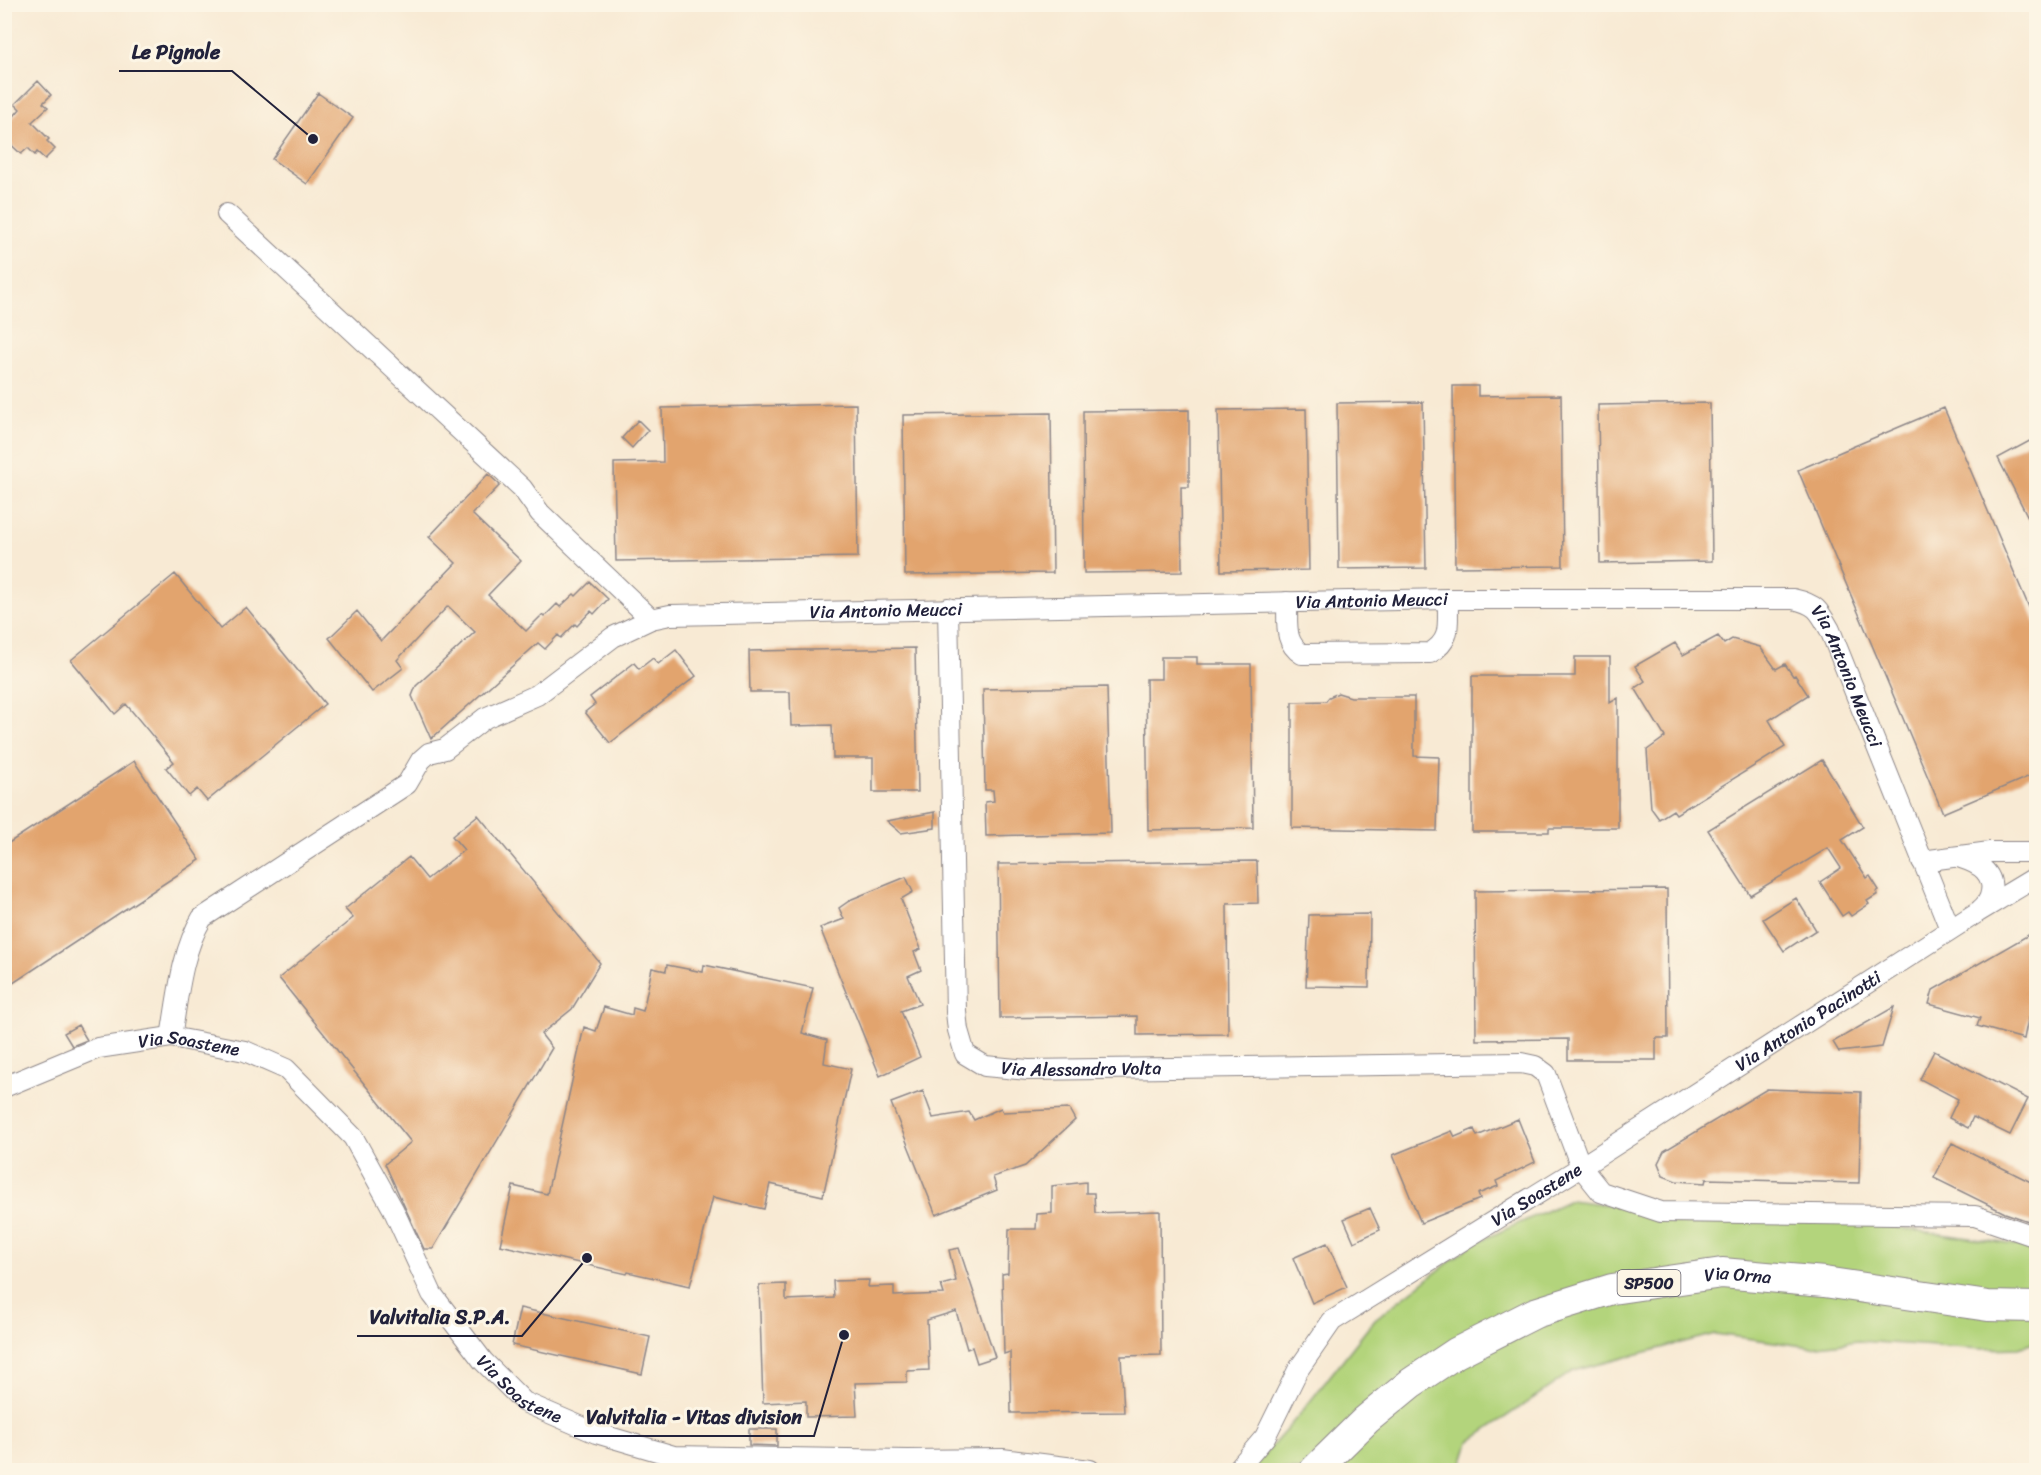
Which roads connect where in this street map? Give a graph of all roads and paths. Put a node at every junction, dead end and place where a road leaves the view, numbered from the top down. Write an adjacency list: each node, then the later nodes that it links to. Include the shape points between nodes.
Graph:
1 (227, 214): 5 (street, via 522,488 540,513)
2 (1448, 599): 3 (street, Via Antonio Meucci); 3 (street, via 1447,638 1430,653 1302,654 1290,644); 8 (street, Via Antonio Meucci, via 1809,602 1830,630)
3 (1287, 602): 4 (street, Via Antonio Meucci)
4 (948, 608): 5 (street, Via Antonio Meucci, via 670,615); 14 (street, Via Alessandro Volta, via 956,1012 965,1054 985,1066 1028,1070 1535,1066 1546,1074)
5 (651, 619): 12 (street, Via Antonio Meucci, via 613,637 537,695 485,718 445,749 429,753 407,784 202,918 192,934)
6 (2037, 852): 7 (street)
7 (1958, 856): 8 (street); 10 (street, via 1978,865 1990,879 1990,898)
8 (1922, 861): 11 (street, Via Antonio Meucci)
9 (2037, 877): 10 (street, Via Antonio Pacinotti)
10 (1978, 912): 11 (street, Via Antonio Pacinotti)
11 (1950, 929): 14 (street, Via Antonio Pacinotti)
12 (171, 1037): 13 (street, Via Soastene, via 98,1048); 17 (street, Via Soastene, via 245,1051 286,1069 315,1096 353,1137 393,1209 432,1294 483,1361 524,1402 596,1433 674,1456 1002,1459)
13 (4, 1088)
14 (1581, 1167): 15 (street, Via Soastene, via 1601,1192 1661,1212 1976,1216); 18 (street, Via Soastene, via 1332,1321 1298,1370 1265,1437)
15 (2037, 1238)
16 (2037, 1307): 19 (main road, Via Orna / SP500, via 1988,1306 1824,1282 1722,1273 1612,1289 1535,1313 1456,1353 1366,1420)
17 (1090, 1470)
18 (1237, 1470)
19 (1315, 1470)

